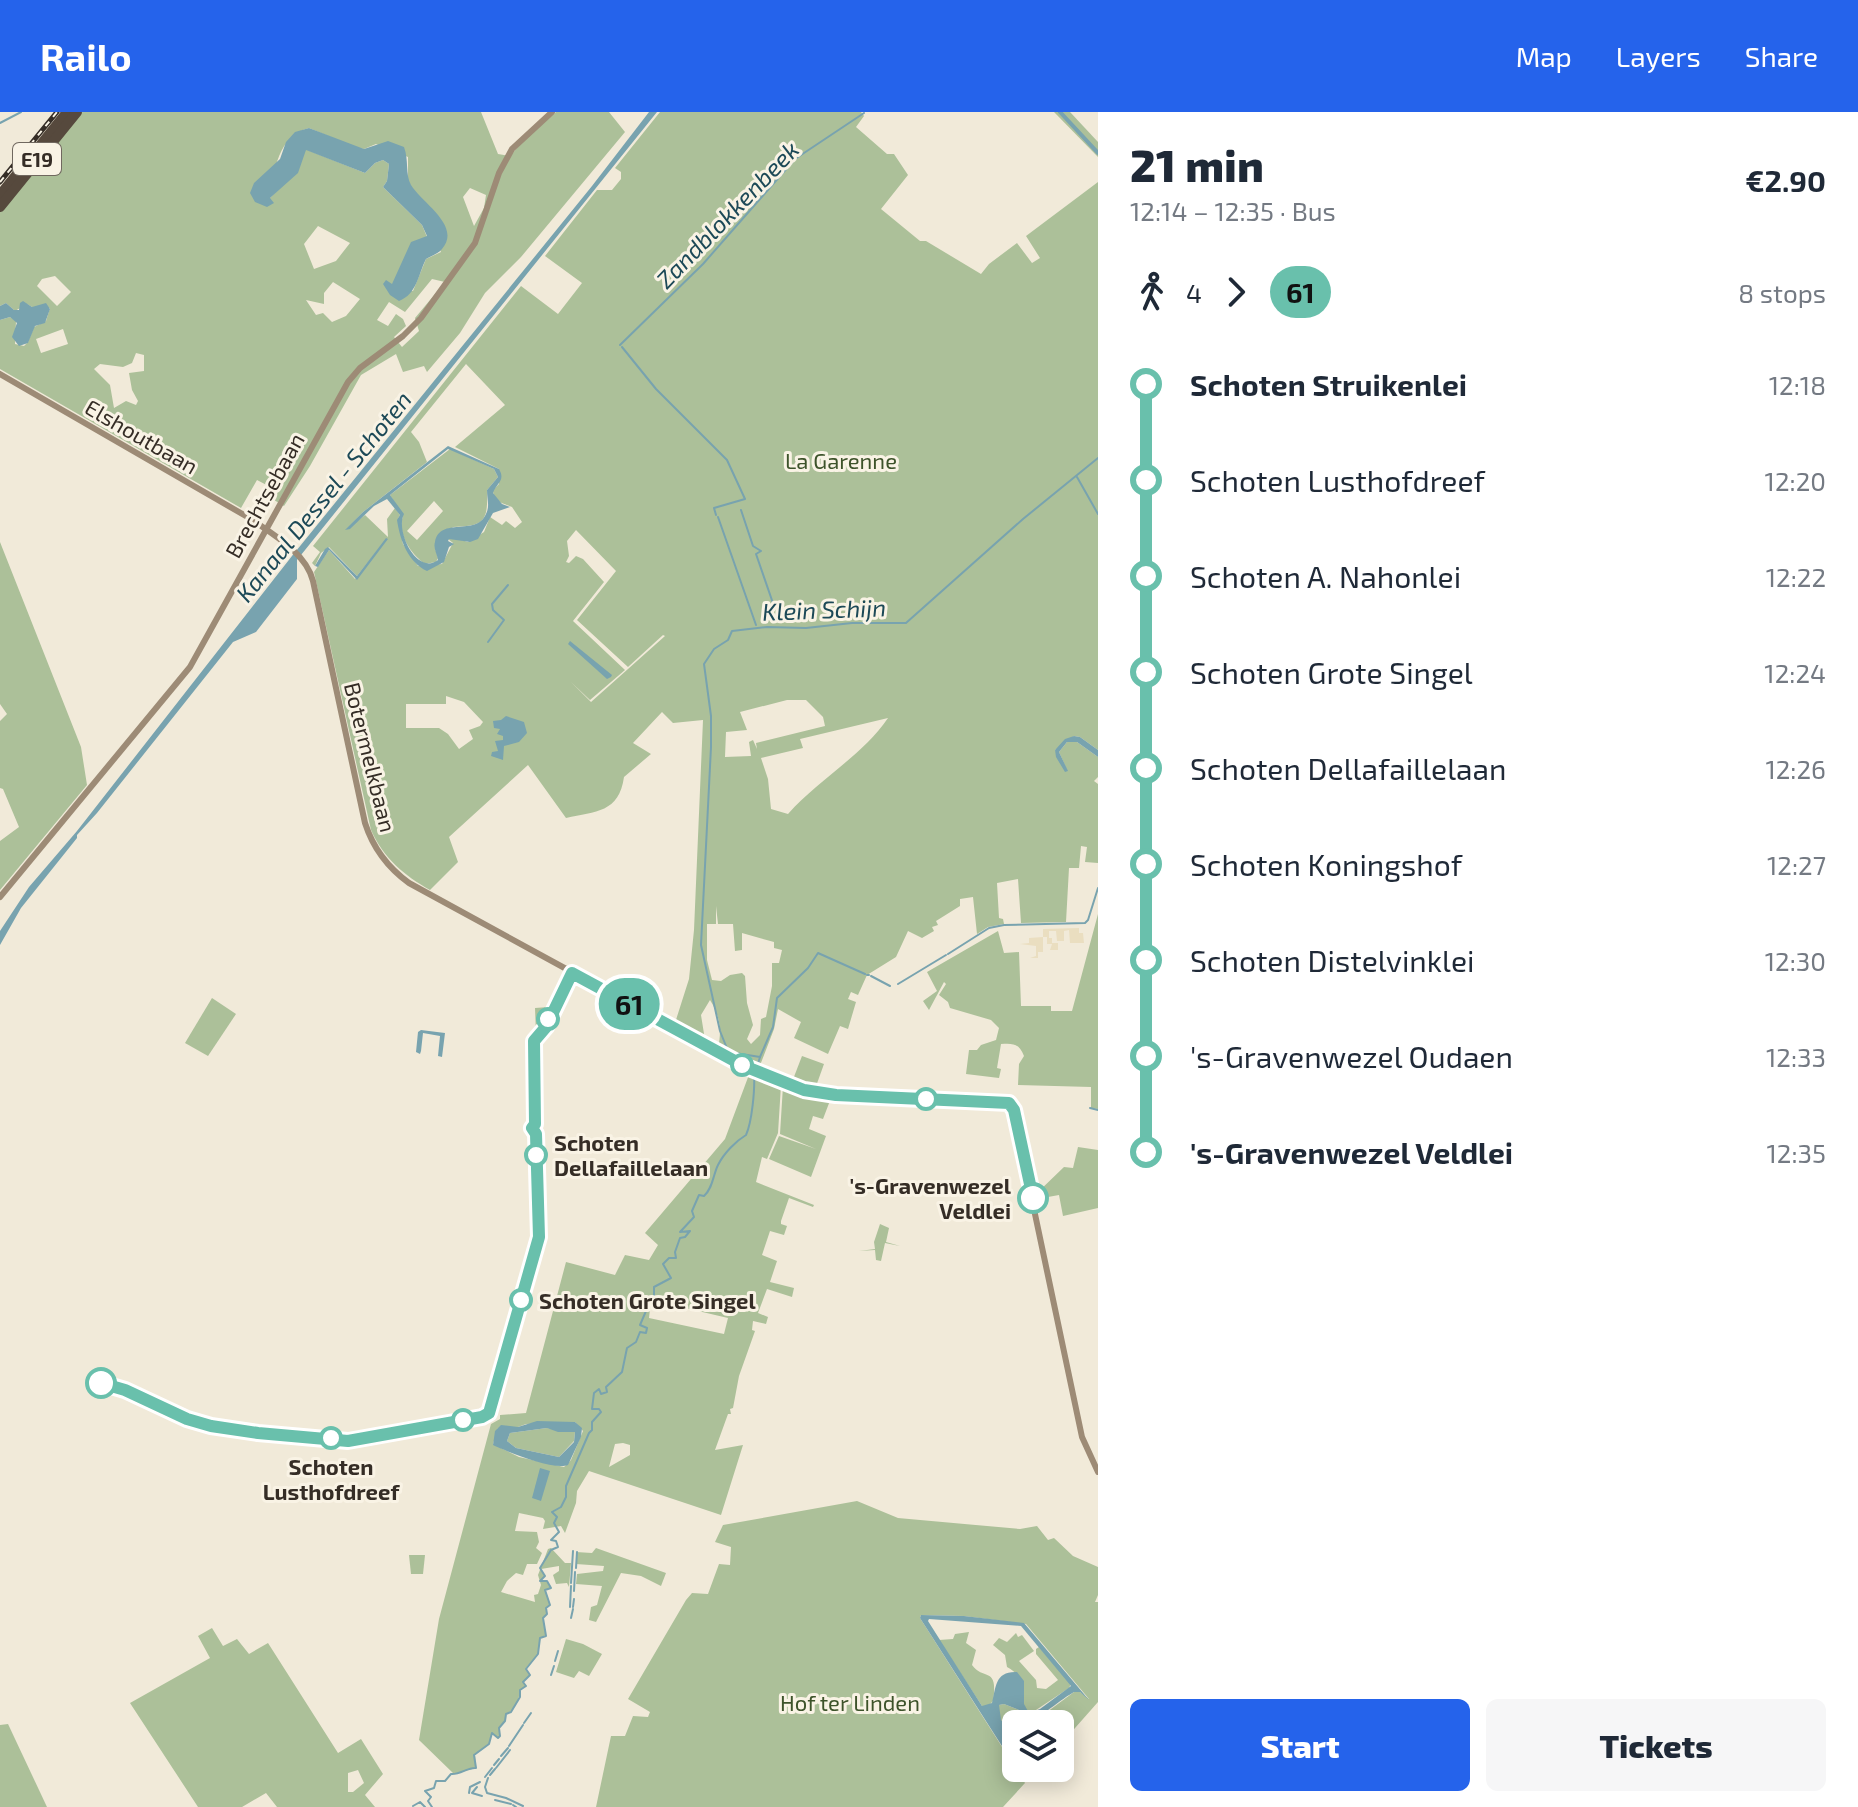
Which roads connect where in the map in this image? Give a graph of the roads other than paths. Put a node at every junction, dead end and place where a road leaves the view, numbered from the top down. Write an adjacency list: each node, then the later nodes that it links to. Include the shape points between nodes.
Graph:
1 (67, 112): 4 (highway, E19)
2 (77, 112): 5 (highway, E19)
3 (552, 112): 7 (main road, Brechtsebaan, via 509,154 475,243 421,318 348,382)
4 (0, 195)
5 (0, 207)
6 (0, 374): 7 (main road, Elshoutbaan)
7 (266, 529): 8 (main road, Brechtsebaan, via 190,667); 9 (main road, Botermelkbaan, via 302,560 311,575 365,823 378,852 409,883 744,1066 804,1090 1012,1105 1082,1437)
8 (0, 897)
9 (1098, 1472)

